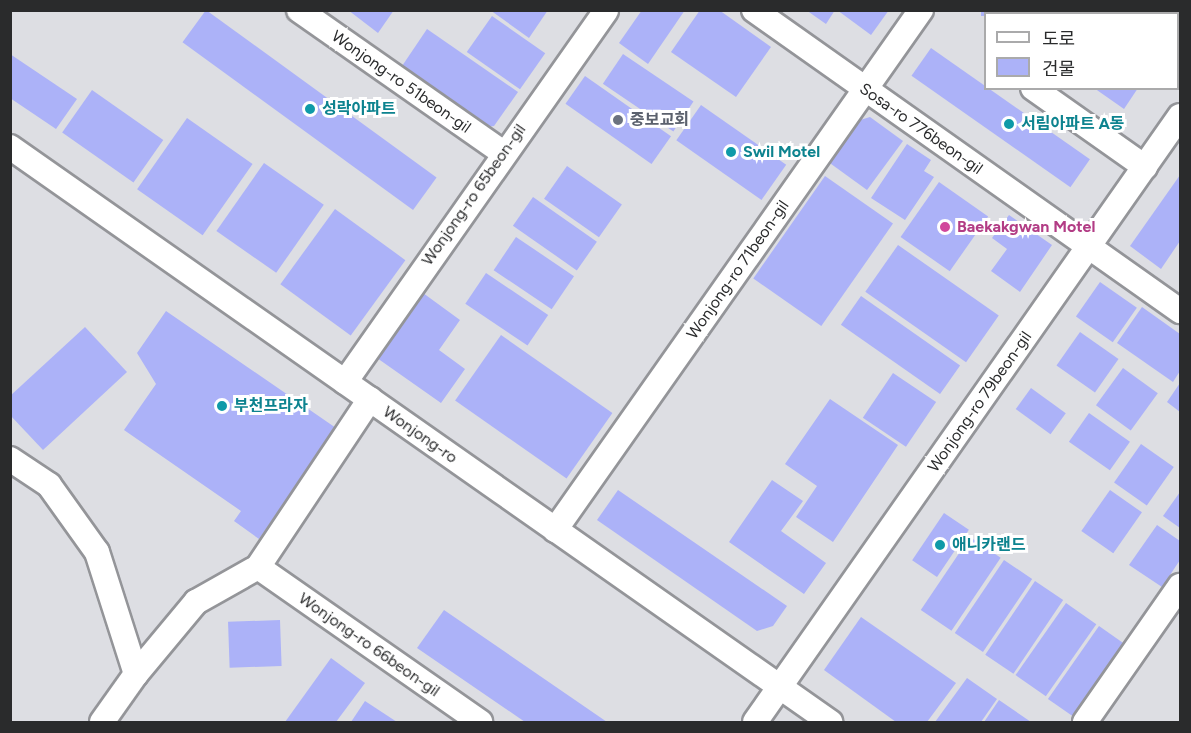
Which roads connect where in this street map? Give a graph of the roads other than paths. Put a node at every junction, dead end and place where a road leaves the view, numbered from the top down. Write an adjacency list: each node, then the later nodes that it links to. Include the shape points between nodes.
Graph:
1 (299, 10): 9 (street, Wonjong-ro 51beon-gil)
2 (606, 10): 9 (street, Wonjong-ro 65beon-gil)
3 (754, 10): 5 (street, Sosa-ro 776beon-gil)
4 (921, 10): 5 (street, Wonjong-ro 71beon-gil)
5 (866, 89): 11 (street, Sosa-ro 776beon-gil); 16 (street, Wonjong-ro 71beon-gil)
6 (1036, 90): 10 (street)
7 (1180, 116): 10 (street, Wonjong-ro 79beon-gil)
8 (10, 147): 13 (street, Wonjong-ro)
9 (503, 153): 13 (street, Wonjong-ro 65beon-gil)
10 (1144, 167): 11 (street, Wonjong-ro 79beon-gil)
11 (1089, 247): 12 (street, Sosa-ro 776beon-gil); 20 (street, Wonjong-ro 79beon-gil)
12 (1180, 311)
13 (345, 382): 14 (street, Wonjong-ro)
14 (370, 399): 16 (street, Wonjong-ro); 17 (street)
15 (10, 459): 19 (street, via 49,485 97,552)
16 (555, 530): 20 (street, Wonjong-ro)
17 (258, 567): 19 (street, via 196,602); 21 (street, Wonjong-ro 66beon-gil)
18 (1180, 586): 25 (street)
19 (135, 674): 22 (street)
20 (779, 687): 23 (street, Wonjong-ro 79beon-gil); 24 (street, Wonjong-ro)
21 (473, 721)
22 (102, 723)
23 (755, 723)
24 (830, 723)
25 (1085, 723)

